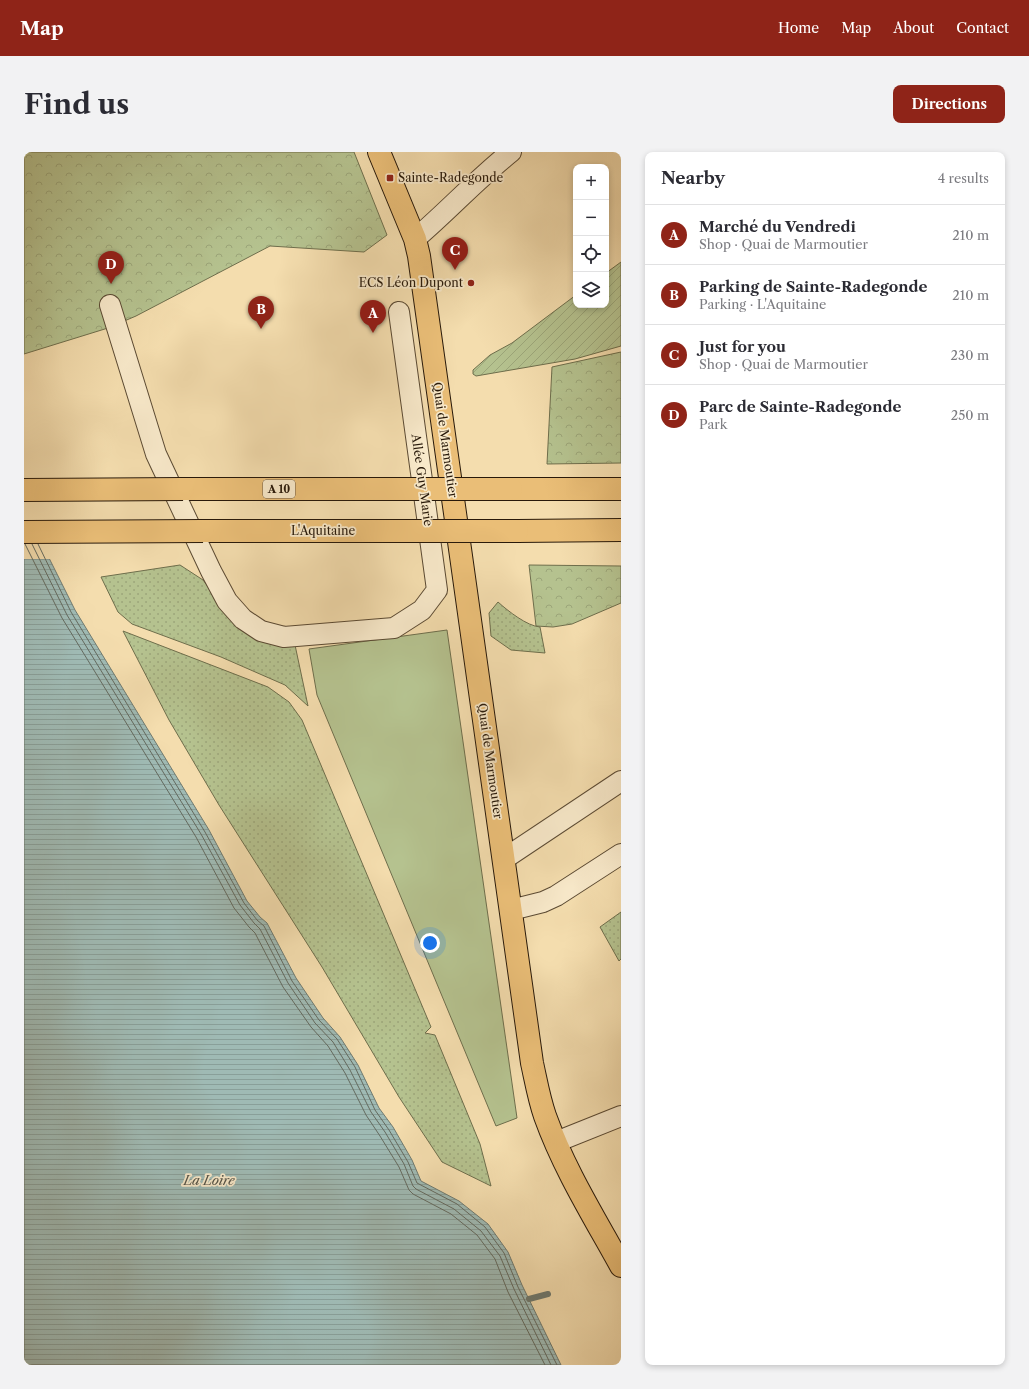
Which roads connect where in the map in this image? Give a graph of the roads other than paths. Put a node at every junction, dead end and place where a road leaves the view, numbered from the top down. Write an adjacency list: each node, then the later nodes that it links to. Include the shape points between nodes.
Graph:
1 (379, 152): 3 (main road, Quai de Marmoutier)
2 (511, 152): 3 (street)
3 (415, 239): 12 (main road, Quai de Marmoutier, via 427,307)
4 (110, 305): 5 (street, Allée Guy Marie, via 156,454 210,570 227,601 243,619 261,631 284,637 394,628 422,610 437,590)
5 (398, 312)
6 (621, 489): 7 (main road, A 10, bridge)
7 (24, 490)
8 (621, 530): 9 (main road, L'Aquitaine, bridge)
9 (24, 532)
10 (621, 781): 12 (street)
11 (621, 854): 13 (street, via 556,896)
12 (504, 859): 13 (main road, Quai de Marmoutier)
13 (511, 910): 15 (main road, Quai de Marmoutier, via 532,1063 543,1109)
14 (621, 1116): 15 (street)
15 (556, 1142): 16 (main road, Quai de Marmoutier, via 571,1176)
16 (621, 1266)

